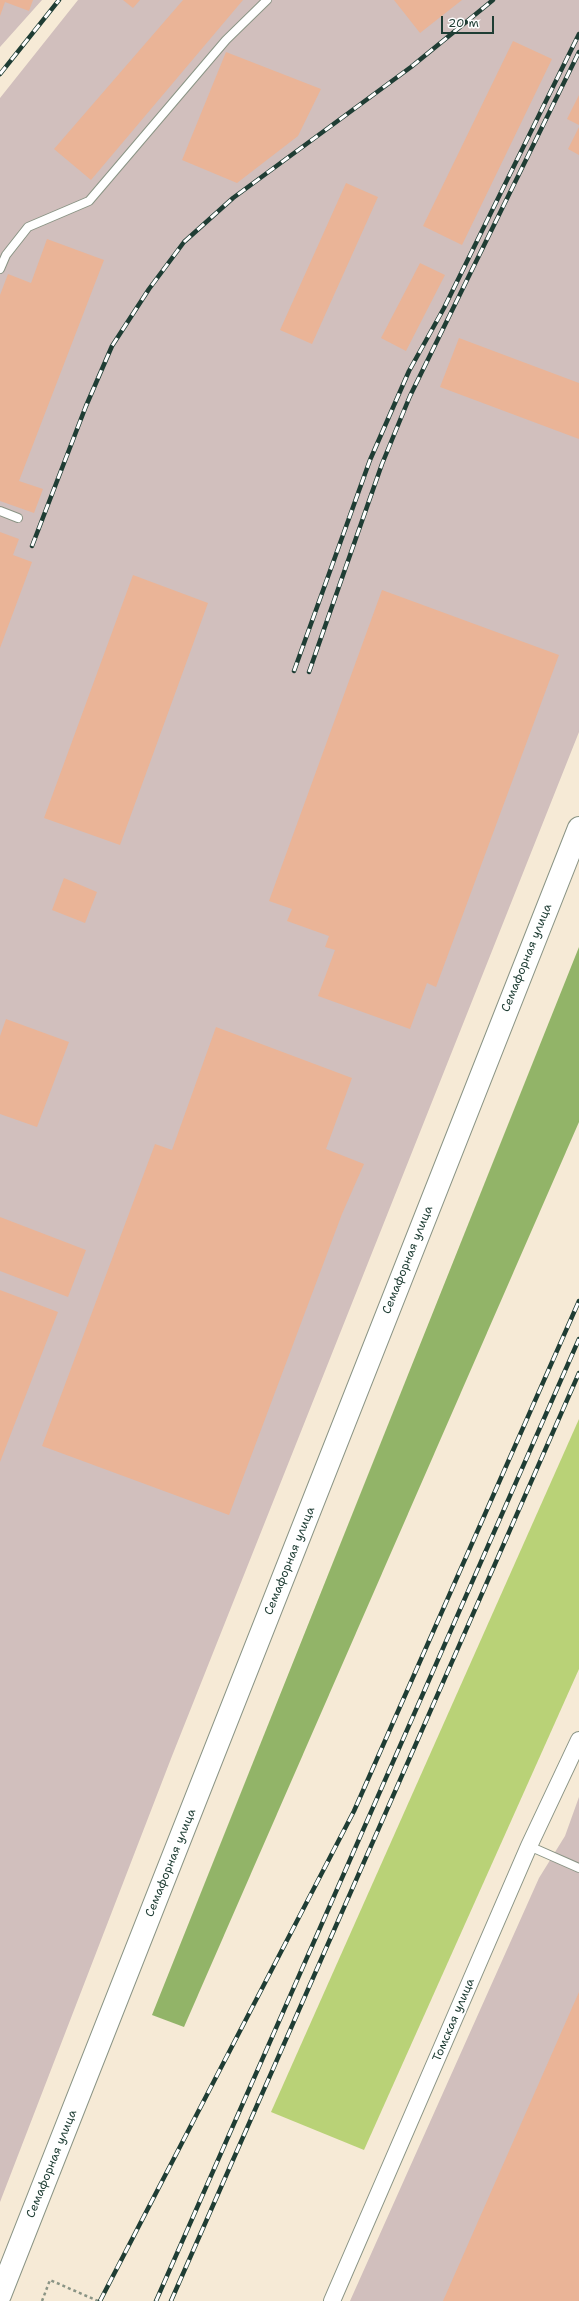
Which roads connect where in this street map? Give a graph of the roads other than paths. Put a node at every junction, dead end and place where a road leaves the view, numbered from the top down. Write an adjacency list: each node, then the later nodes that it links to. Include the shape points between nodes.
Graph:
1 (267, 0): 2 (lane, via 226,40 88,201 28,227 6,255)
2 (0, 269)
3 (0, 511): 4 (lane)
4 (18, 518)
5 (579, 829): 9 (highway, Семафорная улица)
6 (579, 1740): 7 (street, Томская улица)
7 (529, 1846): 8 (lane); 10 (street, Томская улица)
8 (579, 1868)
9 (0, 2295)
10 (336, 2300)

